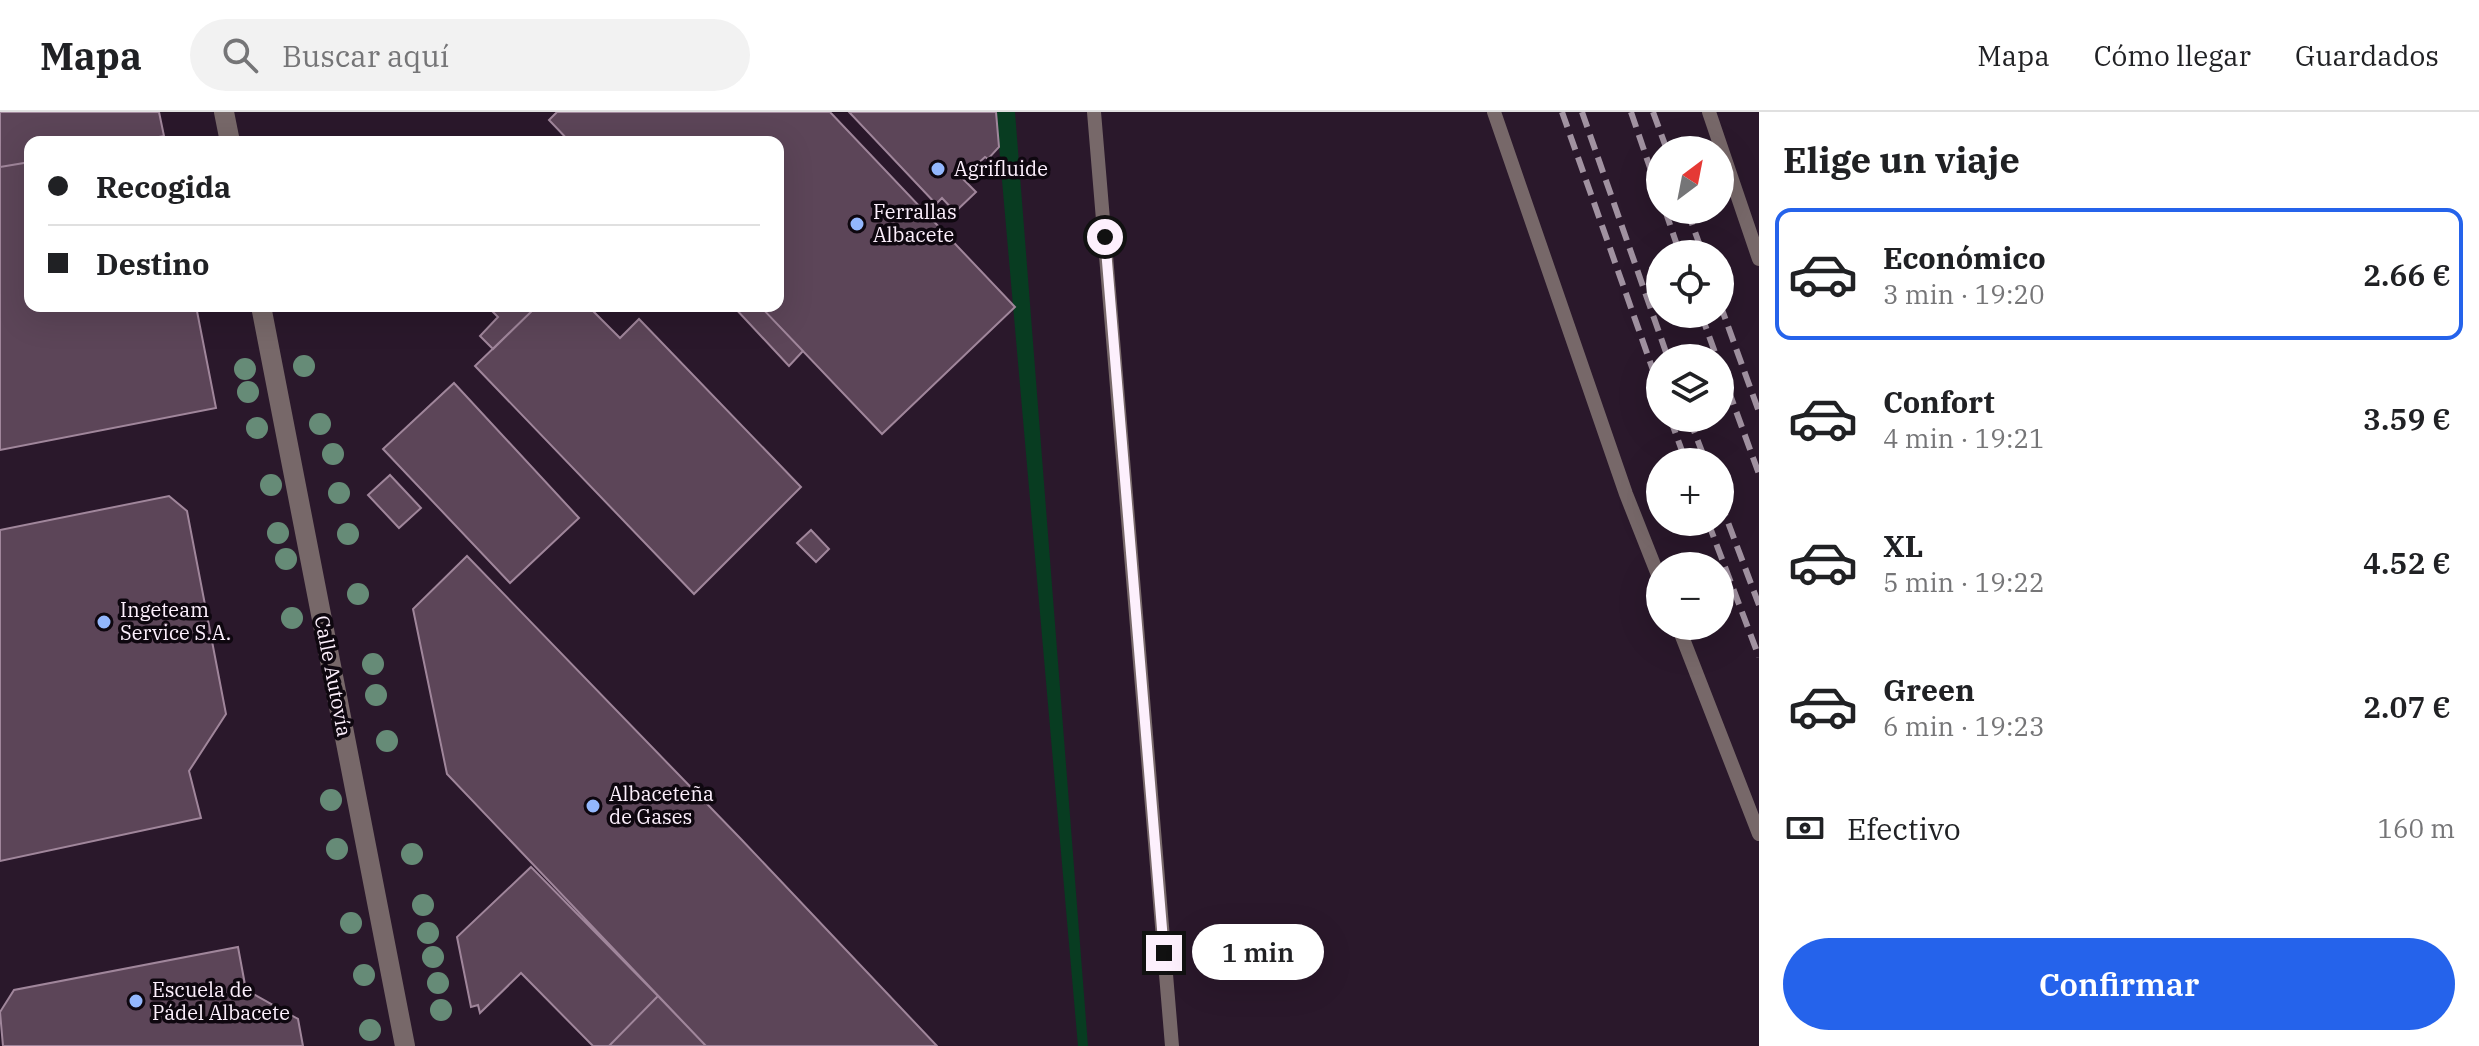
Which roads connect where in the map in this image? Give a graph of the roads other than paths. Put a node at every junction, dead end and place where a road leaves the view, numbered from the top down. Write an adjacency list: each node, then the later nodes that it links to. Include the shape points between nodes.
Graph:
1 (224, 112): 5 (street)
2 (1094, 112): 12 (lane)
3 (1494, 112): 8 (lane)
4 (1709, 112): 6 (lane)
5 (229, 136)
6 (1759, 259)
7 (262, 312): 11 (street, Calle Autovía)
8 (1649, 552)
9 (1683, 640): 10 (lane)
10 (1759, 834)
11 (405, 1046)
12 (1172, 1046)

